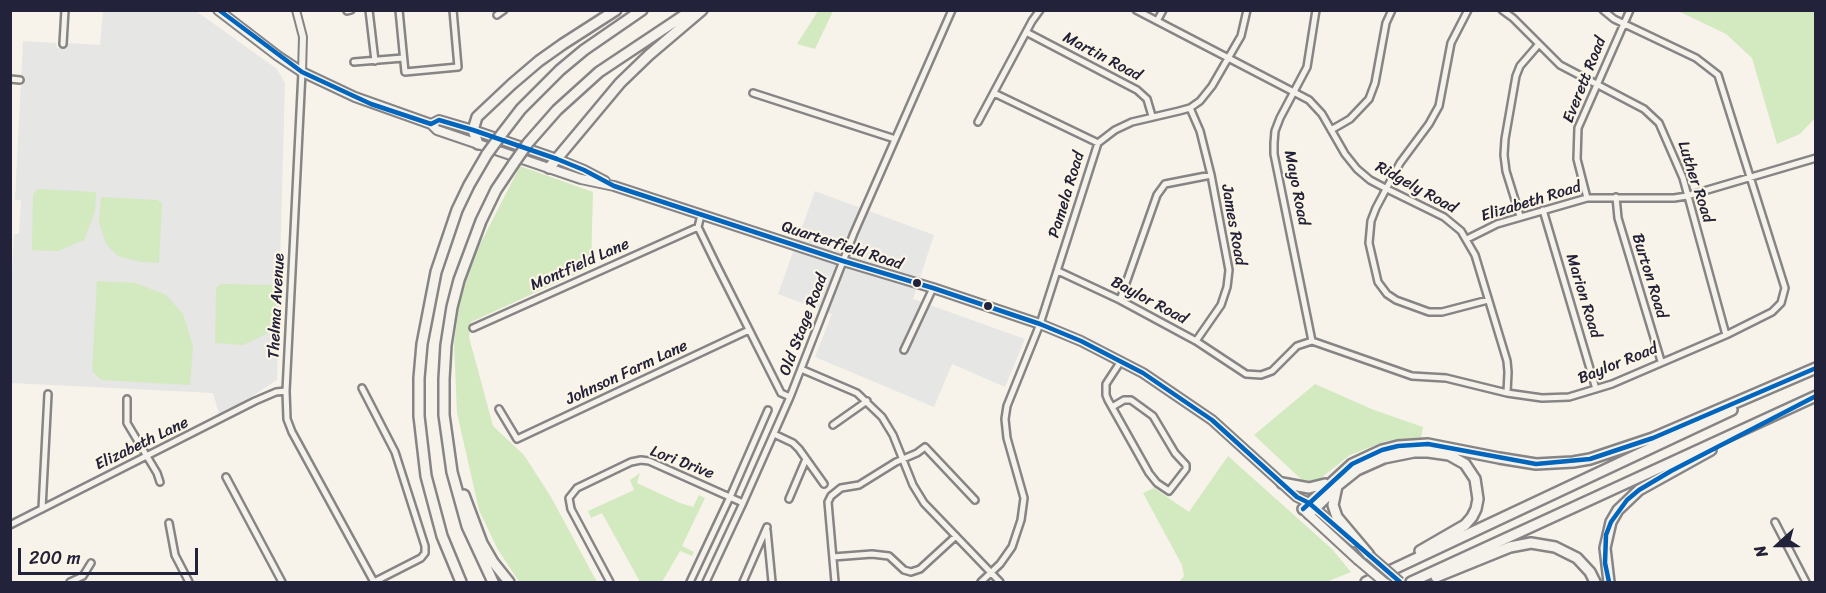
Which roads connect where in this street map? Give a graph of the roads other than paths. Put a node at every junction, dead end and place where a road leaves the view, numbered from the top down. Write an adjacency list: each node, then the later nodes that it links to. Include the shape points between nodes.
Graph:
1 (65, 10): 27 (street)
2 (218, 10): 33 (main road, Quarterfield Road)
3 (296, 10): 33 (street, Thelma Avenue, via 303,37)
4 (369, 10): 31 (street)
5 (399, 10): 29 (street)
6 (453, 10): 29 (street, via 458,67 405,72)
7 (616, 10): 44 (highway, via 563,44 512,84 477,117)
8 (642, 10): 122 (highway, bridge, via 584,50 521,109 469,185 435,272 422,344 419,416 426,476 442,536)
9 (692, 10): 80 (highway, bridge, via 599,72 556,110 514,163 481,220 459,280 446,345)
10 (702, 10): 50 (highway, via 634,69)
11 (952, 10): 46 (street, Old Stage Road)
12 (1040, 10): 26 (street)
13 (1136, 10): 24 (street, Ridgely Road)
14 (1163, 10): 24 (street)
15 (1247, 10): 30 (street, via 1241,36)
16 (1316, 10): 37 (street, Mayo Road, via 1307,67)
17 (1392, 10): 45 (street, via 1369,99 1350,119)
18 (1468, 10): 55 (street, via 1451,43 1439,106)
19 (1502, 10): 28 (street, Luther Road)
20 (1604, 10): 25 (street, Baylor Road)
21 (1630, 10): 25 (street, Everett Road)
22 (504, 11): 23 (street)
23 (497, 15)
24 (1157, 21): 30 (street, Ridgely Road)
25 (1623, 23): 36 (street, Everett Road); 53 (street, Baylor Road, via 1696,58 1718,75)
26 (1026, 32): 39 (street); 41 (street, Martin Road, via 1137,90 1147,99)
27 (63, 44)
28 (1539, 44): 36 (street, Luther Road, via 1560,65); 61 (street, via 1516,76 1505,139 1506,171)
29 (403, 58): 31 (street)
30 (1228, 59): 37 (street, Ridgely Road); 40 (street, via 1206,94)
31 (375, 61): 32 (street)
32 (354, 62)
33 (302, 72): 43 (main road, Quarterfield Road, via 355,97); 83 (street, Thelma Avenue)
34 (10, 79): 35 (street)
35 (20, 80)
36 (1596, 85): 56 (street, Luther Road, via 1644,108 1659,123); 58 (street, Everett Road, via 1576,140)
37 (1294, 92): 45 (street, Ridgely Road, via 1316,106); 74 (street, Mayo Road, via 1275,131 1275,154)
38 (753, 93): 46 (street)
39 (994, 93): 42 (street); 47 (street)
40 (1190, 108): 41 (street, Pamela Road); 52 (street, James Road)
41 (1152, 116): 47 (street, Pamela Road, via 1115,130)
42 (978, 122)
43 (431, 124): 44 (main road, Quarterfield Road, via 439,120); 48 (main road, Quarterfield Road, via 436,130)
44 (472, 130): 48 (highway); 50 (main road, Quarterfield Road)
45 (1331, 130): 55 (street, Ridgely Road, via 1357,169)
46 (895, 139): 64 (street, Old Stage Road)
47 (1098, 143): 65 (street, Pamela Road)
48 (478, 144): 51 (main road, Quarterfield Road)
49 (1815, 158): 53 (street, Elizabeth Road)
50 (557, 159): 51 (highway); 54 (main road, Quarterfield Road)
51 (549, 168): 54 (main road, Quarterfield Road)
52 (1211, 175): 67 (street, via 1165,184 1156,195); 73 (street, James Road, via 1229,270 1221,305)
53 (1750, 177): 56 (street, Elizabeth Road); 72 (street, Baylor Road, via 1785,288 1781,303 1772,312)
54 (614, 186): 60 (main road, Quarterfield Road)
55 (1387, 189): 63 (street, Ridgely Road, via 1444,217); 68 (street, via 1368,235 1382,288 1396,300 1429,312)
56 (1687, 196): 57 (street, Elizabeth Road); 72 (street, Luther Road)
57 (1616, 197): 58 (street, Elizabeth Road); 77 (street, Burton Road, via 1618,218)
58 (1587, 198): 59 (street, Elizabeth Road)
59 (1543, 210): 61 (street, Elizabeth Road); 82 (street, Marion Road)
60 (701, 214): 62 (street); 64 (main road, Quarterfield Road)
61 (1520, 216): 63 (street, Elizabeth Road)
62 (698, 227): 70 (street, Montfield Lane); 71 (street)
63 (1467, 239): 68 (street, Ridgely Road)
64 (843, 261): 66 (main road, Quarterfield Road); 78 (street, Old Stage Road)
65 (1058, 271): 67 (street, Baylor Road); 69 (street, Pamela Road)
66 (933, 288): 69 (main road, Quarterfield Road); 75 (street)
67 (1120, 300): 73 (street, Baylor Road)
68 (1488, 300): 84 (street, Ridgely Road, via 1507,362)
69 (1040, 324): 76 (main road, Quarterfield Road); 117 (street, Pamela Road, via 1010,394 1005,419 1024,498 1021,520 1012,547)
70 (472, 328)
71 (749, 330): 87 (street, via 781,393); 92 (street, Johnson Farm Lane, via 518,439)
72 (1726, 334): 77 (street, Baylor Road)
73 (1196, 341): 74 (street, Baylor Road, via 1239,372 1252,376 1272,371 1297,346)
74 (1312, 341): 84 (street, Baylor Road, via 1412,376 1446,378)
75 (904, 350)
76 (1121, 361): 91 (street, via 1106,384); 101 (main road, Quarterfield Road, via 1212,420)
77 (1661, 362): 82 (street, Baylor Road)
78 (801, 369): 87 (street, Old Stage Road); 89 (street)
79 (1815, 369): 102 (highway, via 1653,438 1590,459 1536,464 1413,444 1366,456 1352,464); 133 (highway)
80 (444, 379): 123 (highway, via 444,415 452,472 467,526); 124 (highway, via 450,434 465,498 482,543)
81 (362, 388): 121 (street, via 395,452 425,546 422,558)
82 (1596, 389): 84 (street, Baylor Road, via 1555,399)
83 (286, 391): 96 (street, Elizabeth Lane, via 263,397); 121 (street, Thelma Avenue, via 290,427)
84 (1507, 393)
85 (48, 394): 108 (street)
86 (1815, 396): 90 (highway)
87 (790, 397): 95 (street, Old Stage Road)
88 (127, 399): 96 (street, via 127,423)
89 (867, 401): 94 (street); 98 (street, via 882,417)
90 (1803, 402): 136 (highway); 139 (highway, via 1671,471 1627,500 1606,535)
91 (1112, 407): 91 (street, via 1131,400 1153,416 1186,465 1169,491 1149,473)
92 (499, 409)
93 (768, 410): 104 (street)
94 (833, 425)
95 (774, 434): 97 (street, via 793,443); 107 (street, Old Stage Road)
96 (146, 456): 100 (street); 108 (street, Elizabeth Lane)
97 (806, 459): 103 (street); 105 (street)
98 (902, 460): 106 (street, via 925,447); 113 (street, via 924,503); 115 (street, via 831,496 828,502)
99 (226, 477): 120 (street)
100 (160, 483)
101 (1282, 483): 102 (highway, via 1315,488); 109 (main road, Quarterfield Road)
102 (1335, 483): 109 (highway); 114 (highway, via 1333,505 1337,517); 133 (highway, via 1370,463 1400,454 1428,452 1449,455 1465,465 1478,488 1476,509 1465,525)
103 (824, 484)
104 (730, 497): 107 (street, Lori Drive); 125 (street, Lori Drive, via 641,460 577,488 569,498 571,509); 126 (street)
105 (789, 499)
106 (975, 500)
107 (743, 503): 127 (street, Old Stage Road)
108 (42, 509): 112 (street, Elizabeth Lane)
109 (1309, 509): 114 (main road, Quarterfield Road); 134 (main road, Quarterfield Road, bridge)
110 (1775, 522): 140 (street)
111 (169, 523): 119 (street, via 176,555)
112 (10, 525)
113 (956, 536): 115 (street, via 920,569 911,572 889,556); 117 (street)
114 (1369, 555): 135 (main road, Quarterfield Road, bridge)
115 (833, 556): 130 (street)
116 (91, 563): 118 (street, via 83,576)
117 (991, 574): 131 (street, Pamela Road); 132 (street)
118 (70, 582)
119 (189, 582)
120 (282, 582)
121 (374, 582)
122 (461, 582)
123 (493, 582)
124 (509, 582)
125 (610, 582)
126 (690, 582)
127 (706, 582)
128 (742, 582): 129 (street, via 767,527)
129 (772, 582)
130 (836, 582)
131 (981, 582)
132 (1000, 582)
133 (1364, 582)
134 (1384, 582)
135 (1400, 582)
136 (1411, 582)
137 (1422, 582): 138 (highway, via 1510,546 1531,543 1568,553 1584,565)
138 (1595, 582)
139 (1609, 582)
140 (1806, 582)

